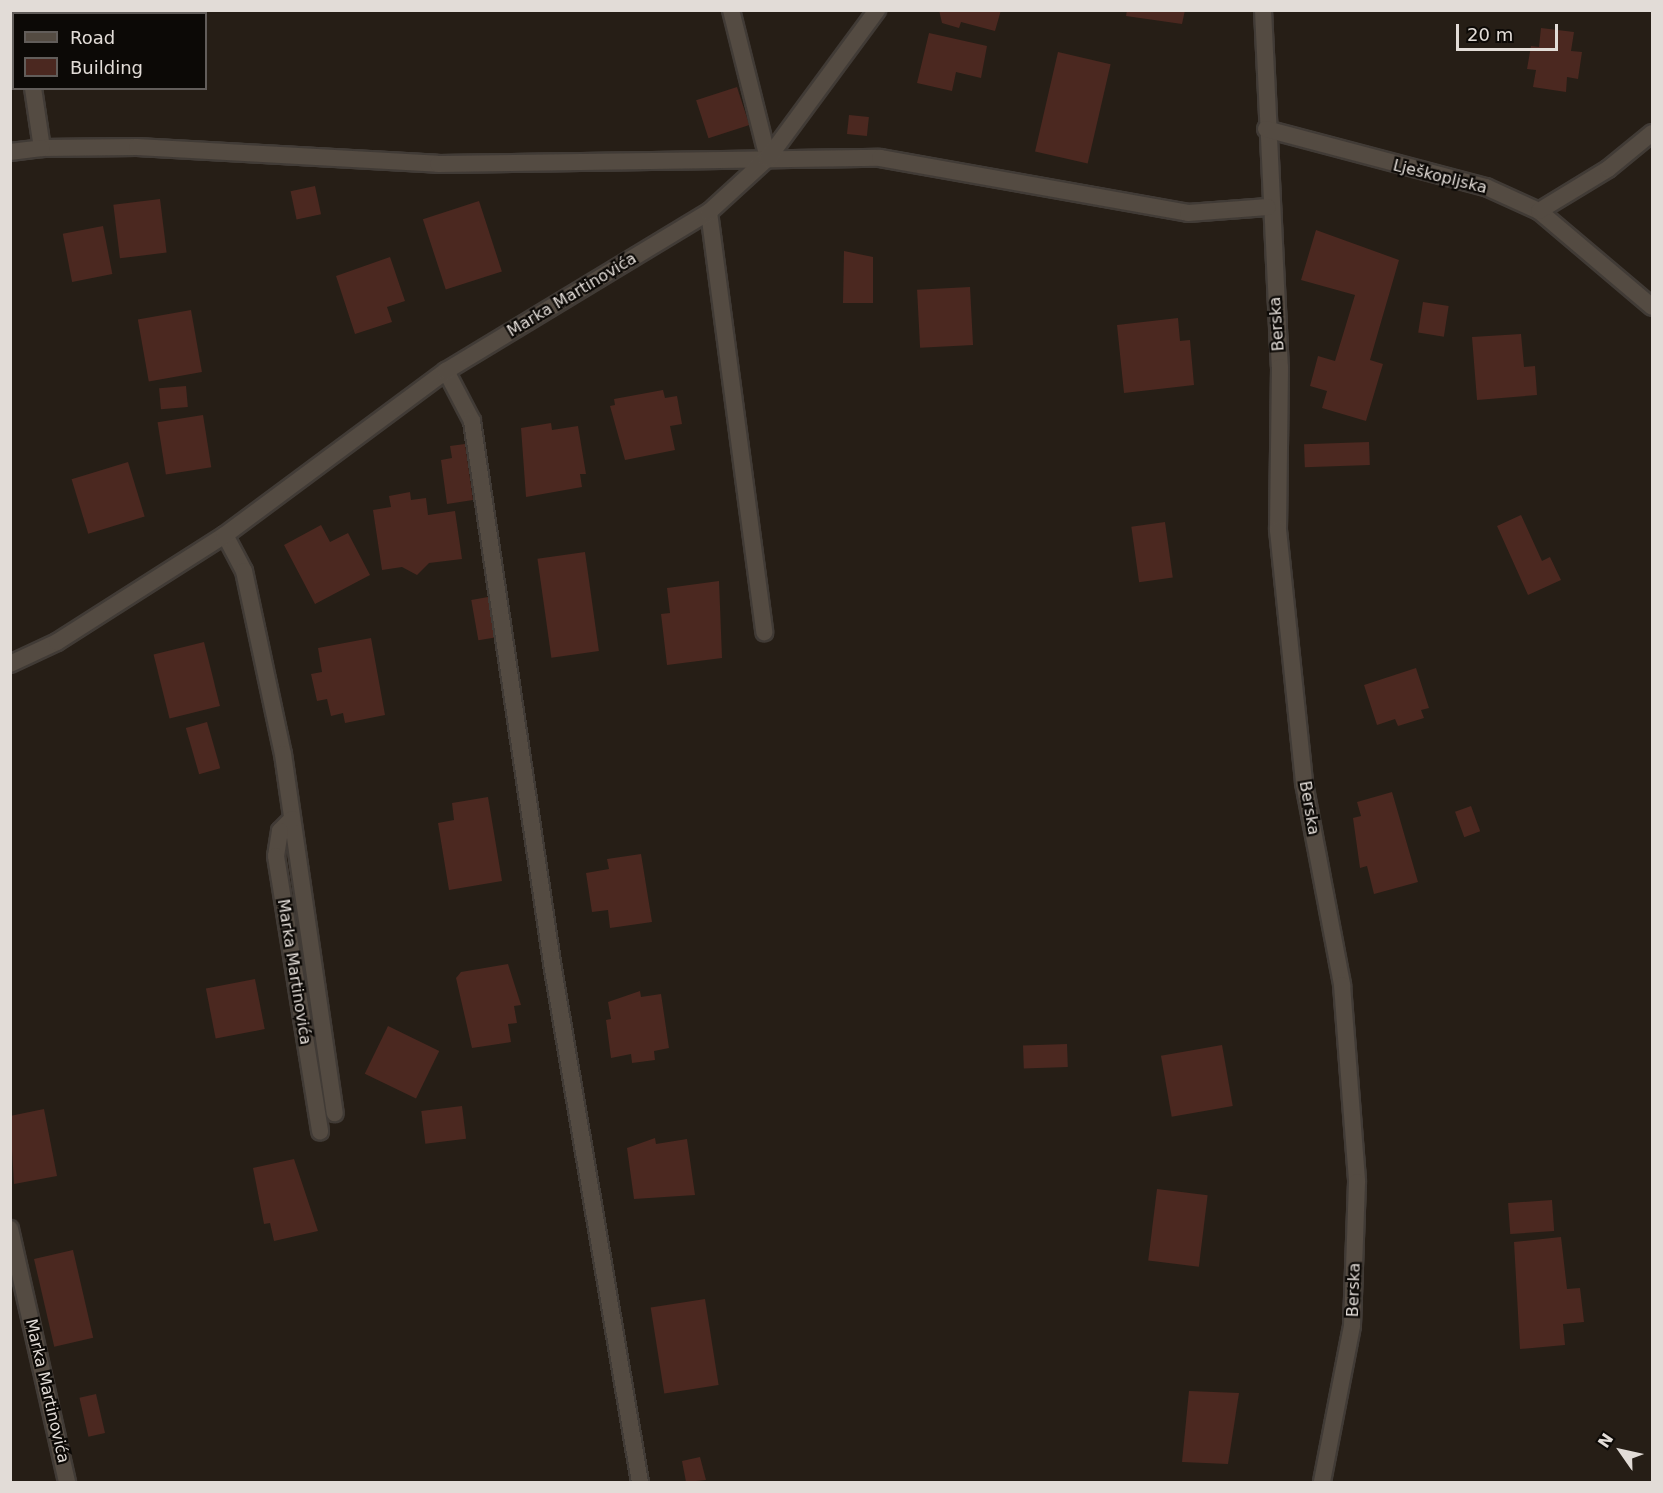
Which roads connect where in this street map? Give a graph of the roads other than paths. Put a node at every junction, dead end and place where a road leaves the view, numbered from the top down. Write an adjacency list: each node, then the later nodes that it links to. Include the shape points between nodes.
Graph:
1 (731, 10): 9 (street)
2 (877, 10): 9 (street, Marka Martinovića)
3 (1263, 10): 5 (street, Berska)
4 (33, 90): 7 (street)
5 (1266, 129): 10 (street, Berska); 11 (street, Lješkopljska, via 1486,187)
6 (1653, 133): 11 (street, via 1608,169)
7 (42, 148): 8 (street); 9 (street, via 137,147 438,164)
8 (10, 152)
9 (768, 158): 10 (street, via 880,158 1188,213); 12 (street, Marka Martinovića)
10 (1268, 207): 24 (street, Berska, via 1280,367 1278,530 1304,783 1342,985 1357,1182 1352,1326)
11 (1539, 211): 13 (street, Lješkopljska)
12 (709, 212): 14 (street, Marka Martinovića); 16 (street)
13 (1653, 307)
14 (446, 371): 15 (street, Marka Martinovića); 23 (street, via 471,421 552,963)
15 (225, 535): 17 (street, Marka Martinovića, via 57,642); 18 (street, Marka Martinovića, via 244,571)
16 (764, 632)
17 (10, 664)
18 (292, 819): 19 (street, Marka Martinovića); 20 (street, Marka Martinovića, via 280,831 276,856)
19 (335, 1113)
20 (320, 1132)
21 (10, 1229): 22 (street, Marka Martinovića)
22 (67, 1482)
23 (640, 1482)
24 (1322, 1482)

